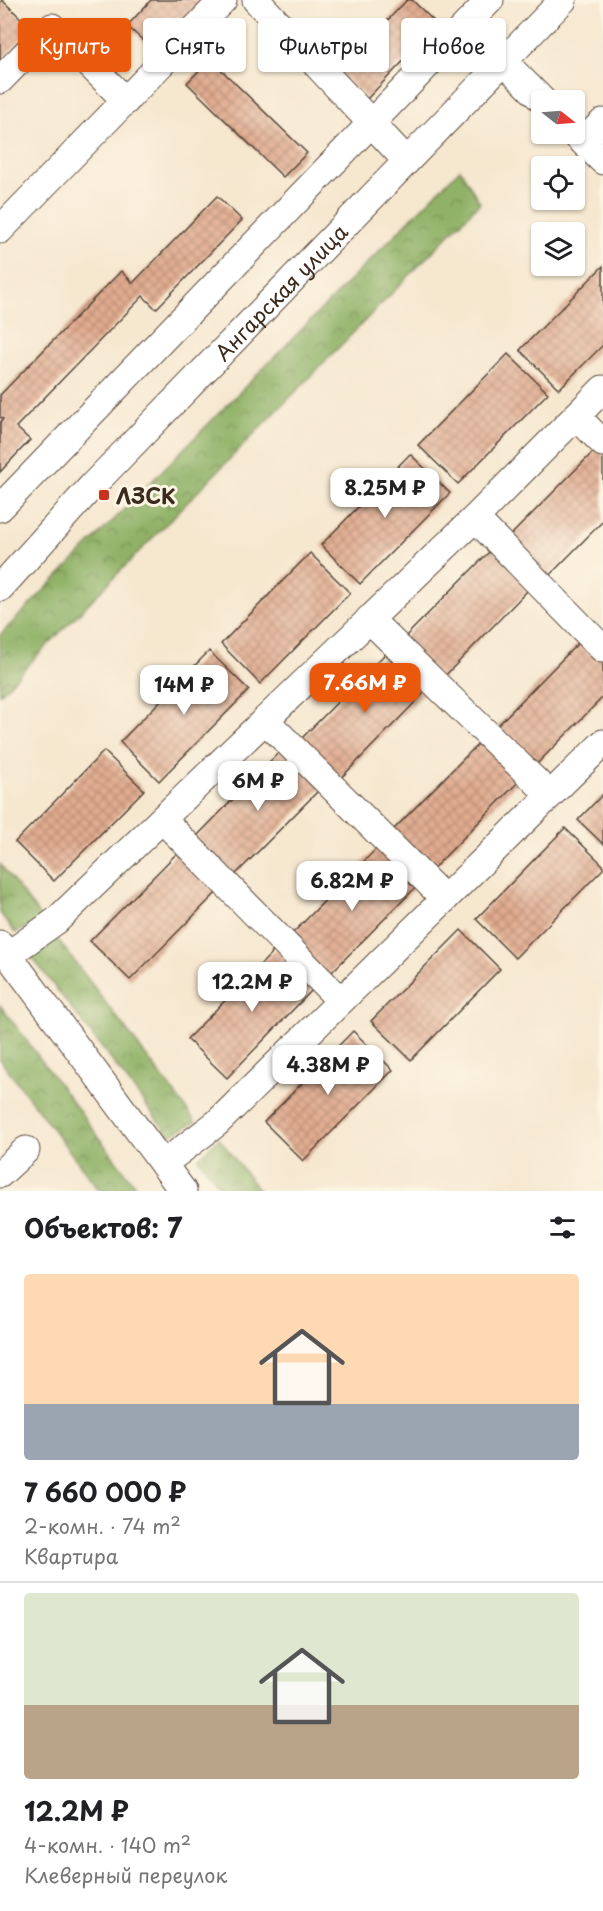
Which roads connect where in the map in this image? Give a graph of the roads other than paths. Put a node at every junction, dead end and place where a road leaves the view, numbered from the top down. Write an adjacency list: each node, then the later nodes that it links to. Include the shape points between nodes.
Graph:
1 (223, 0): 10 (street)
2 (256, 0): 11 (street)
3 (490, 0): 11 (street)
4 (563, 0): 5 (street, Ангарская улица)
5 (506, 60)
6 (506, 64): 9 (street)
7 (494, 72): 15 (street, Ангарская улица)
8 (0, 80): 10 (street, via 52,27)
9 (532, 90)
10 (126, 101): 17 (street)
11 (370, 122): 15 (street); 21 (street)
12 (603, 122): 13 (street)
13 (585, 133)
14 (585, 143): 16 (street)
15 (406, 160): 23 (street, Ангарская улица, via 100,477)
16 (603, 161)
17 (0, 230)
18 (603, 389): 19 (street)
19 (576, 416): 20 (street); 22 (street)
20 (603, 443)
21 (0, 508)
22 (475, 518): 24 (street); 25 (street)
23 (0, 588)
24 (369, 620): 26 (street); 28 (street)
25 (603, 649)
26 (265, 720): 29 (street); 30 (street)
27 (603, 743): 28 (street)
28 (550, 795): 30 (street)
29 (162, 819): 31 (street, via 56,921); 32 (street)
30 (445, 899): 32 (street)
31 (4, 950): 34 (street)
32 (341, 1001): 34 (street, via 217,1123)
33 (26, 1150): 35 (street)
34 (163, 1164): 36 (street)
35 (0, 1174)
36 (183, 1191)

